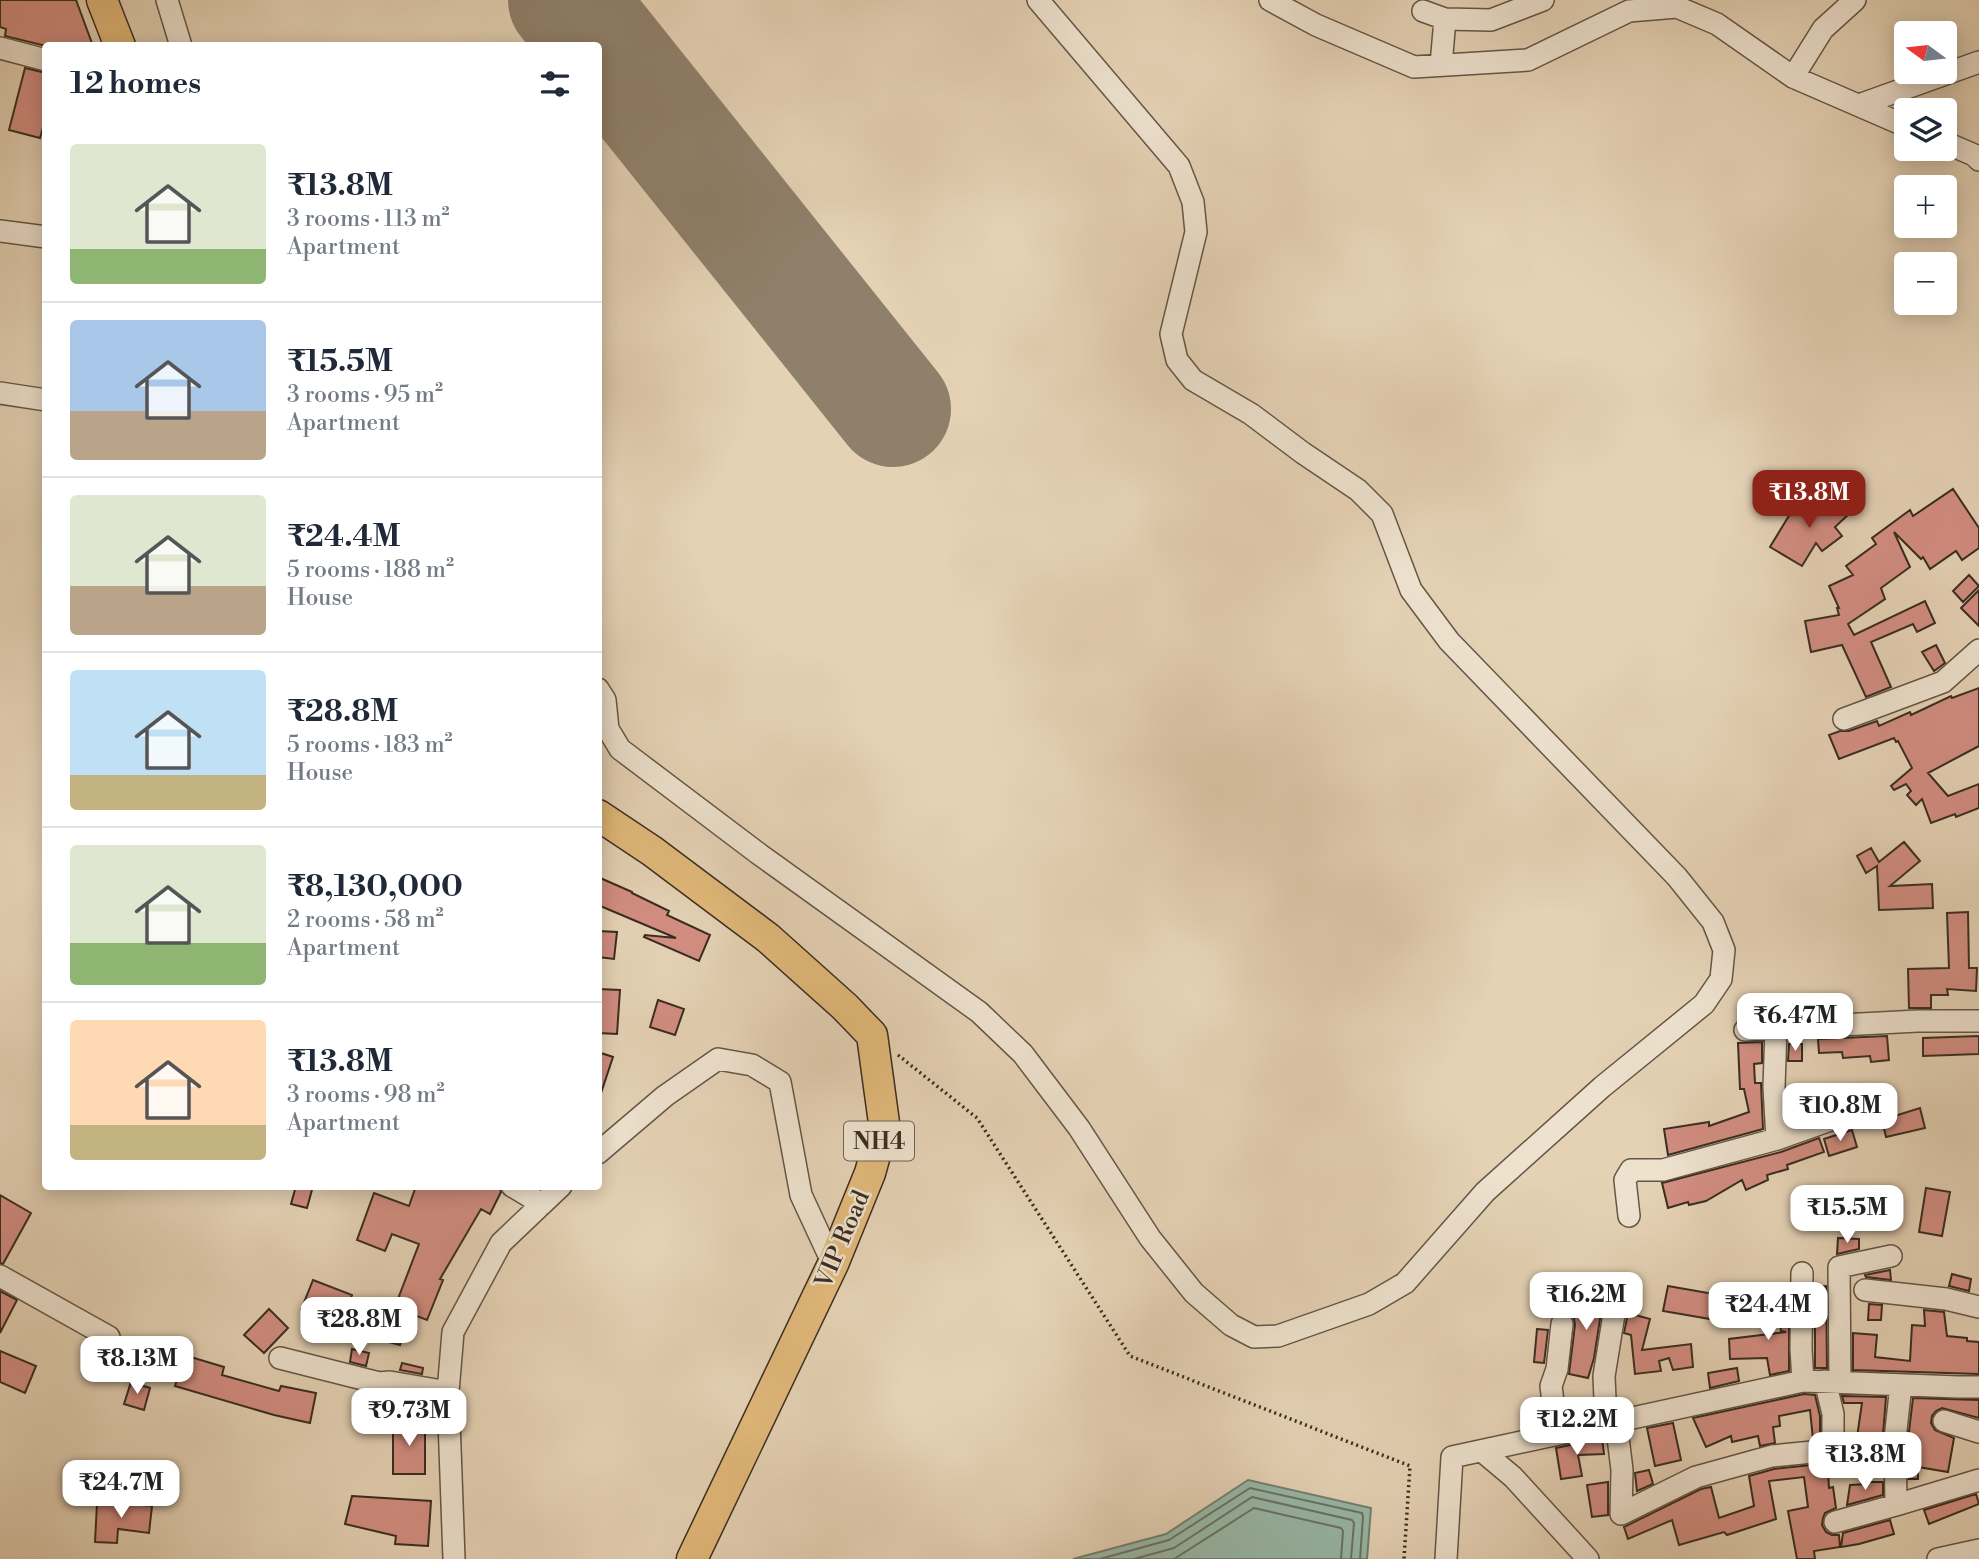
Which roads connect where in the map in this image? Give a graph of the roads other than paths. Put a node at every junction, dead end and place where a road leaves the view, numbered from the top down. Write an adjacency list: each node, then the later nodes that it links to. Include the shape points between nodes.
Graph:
1 (102, 0): 9 (highway)
2 (167, 0): 10 (street)
3 (1038, 0): 25 (street, via 1179,166 1193,202 1196,232 1171,334 1177,360 1193,380 1251,414 1358,490 1382,514 1412,590 1449,641 1677,877 1713,922 1724,950 1721,979 1704,1004 1485,1192 1405,1283 1369,1304 1278,1336 1254,1337 1231,1325 1194,1293 1150,1238 1079,1128 1023,1054 979,1012 620,749 608,729)
4 (1270, 0): 14 (street, via 1414,67)
5 (1543, 0): 8 (street, via 1491,20)
6 (1855, 0): 15 (street, via 1823,29)
7 (1423, 11): 8 (street)
8 (1445, 19): 14 (street)
9 (118, 42)
10 (179, 42)
11 (0, 48): 12 (street)
12 (42, 59)
13 (1979, 62): 16 (street)
14 (1441, 65): 15 (street, via 1528,60 1629,11 1677,8 1717,24)
15 (1793, 76): 16 (street)
16 (1858, 105): 17 (street)
17 (1894, 121)
18 (1957, 148): 19 (street)
19 (1979, 160)
20 (0, 231): 21 (street)
21 (42, 236)
22 (0, 393): 23 (street)
23 (42, 399)
24 (1979, 650): 26 (street, via 1943,682)
25 (602, 695)
26 (1844, 719)
27 (602, 821): 39 (highway, VIP Road / NH4, via 652,851 768,938 872,1035 884,1123 870,1173)
28 (1979, 1021): 29 (street)
29 (1776, 1029): 30 (street); 32 (street)
30 (1745, 1030)
31 (1881, 1102): 32 (street)
32 (1777, 1139): 37 (street, via 1663,1170 1631,1170 1625,1180)
33 (602, 1150): 39 (street, via 664,1096 718,1059 752,1065 780,1082 801,1195)
34 (519, 1190): 36 (street)
35 (557, 1190): 36 (street)
36 (542, 1204): 52 (street, via 501,1243 453,1332)
37 (1629, 1216)
38 (1891, 1256): 49 (street, via 1839,1267)
39 (833, 1264): 63 (highway, VIP Road / NH4)
40 (1802, 1273): 48 (street)
41 (0, 1276): 46 (street)
42 (1865, 1290): 43 (street)
43 (1979, 1307)
44 (1615, 1308): 54 (street, via 1604,1376)
45 (1562, 1324): 56 (street, via 1558,1368 1551,1386)
46 (109, 1337)
47 (280, 1358): 52 (street, via 379,1383)
48 (1803, 1381): 49 (street); 54 (street)
49 (1833, 1381): 50 (street); 54 (street, via 1833,1454 1772,1456 1696,1477 1621,1514 1622,1470)
50 (1901, 1385): 51 (street); 59 (street, via 1895,1439)
51 (1979, 1387)
52 (448, 1392): 62 (street)
53 (1944, 1421): 55 (street)
54 (1611, 1422): 56 (street)
55 (1979, 1432)
56 (1557, 1434): 57 (street)
57 (1482, 1451): 64 (street, via 1452,1457); 65 (street, via 1513,1477)
58 (1979, 1480): 59 (street)
59 (1896, 1505): 60 (street)
60 (1835, 1522)
61 (1979, 1550): 66 (street)
62 (454, 1559)
63 (692, 1559)
64 (1446, 1559)
65 (1588, 1559)
66 (1938, 1559)

